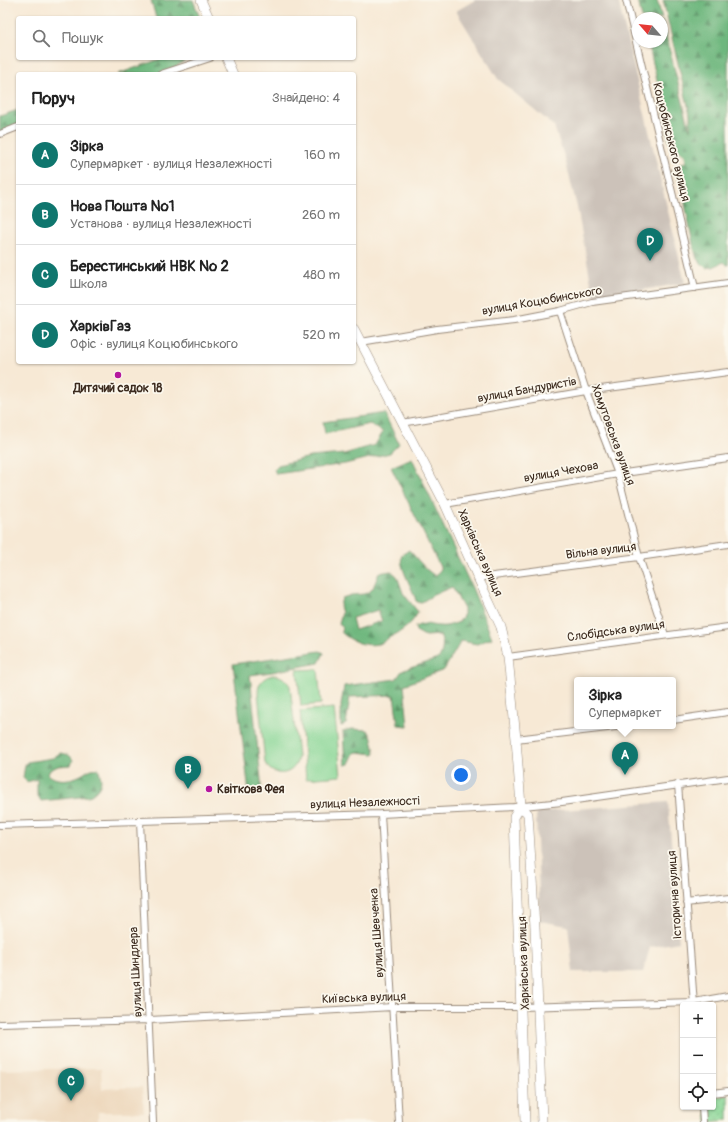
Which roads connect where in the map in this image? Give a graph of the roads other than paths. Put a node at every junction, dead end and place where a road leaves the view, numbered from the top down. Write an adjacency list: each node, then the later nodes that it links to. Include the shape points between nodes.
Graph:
1 (201, 0): 3 (street)
2 (626, 0): 11 (street, Коцюбинського вулиця)
3 (208, 16)
4 (204, 60): 6 (street)
5 (227, 60): 7 (street)
6 (167, 72)
7 (232, 72)
8 (16, 128): 9 (street)
9 (0, 134)
10 (728, 283): 11 (street, вулиця Коцюбинського)
11 (696, 288): 12 (street, вулиця Коцюбинського, via 592,302)
12 (560, 311): 14 (street, вулиця Коцюбинського, via 514,320 437,328); 16 (street, Хомутовська вулиця)
13 (356, 333): 14 (street, Харківська вулиця)
14 (361, 342): 17 (street, Харківська вулиця)
15 (728, 372): 16 (street, вулиця Бандуристів)
16 (586, 391): 17 (street, вулиця Бандуристів); 19 (street, Хомутовська вулиця)
17 (402, 423): 20 (street, Харківська вулиця)
18 (728, 458): 19 (street, вулиця Чехова)
19 (618, 474): 20 (street, вулиця Чехова); 22 (street, Хомутовська вулиця)
20 (445, 504): 23 (street, Харківська вулиця)
21 (728, 544): 22 (street, Вільна вулиця)
22 (640, 557): 23 (street, Вільна вулиця); 25 (street, Хомутовська вулиця)
23 (478, 578): 26 (street, Харківська вулиця, via 501,627)
24 (728, 627): 25 (street, Слобідська вулиця)
25 (665, 635): 26 (street, Слобідська вулиця)
26 (508, 657): 30 (street, Харківська вулиця)
27 (728, 712): 28 (street)
28 (676, 720)
29 (599, 729): 30 (street)
30 (516, 739): 33 (street, Харківська вулиця)
31 (728, 778): 32 (street, вулиця Незалежності)
32 (678, 784): 33 (street, вулиця Незалежності); 38 (street, Історична вулиця)
33 (521, 806): 34 (street, вулиця Незалежності); 43 (street, Харківська вулиця, via 528,814); 45 (street, Харківська вулиця, via 514,817)
34 (381, 814): 35 (street, вулиця Незалежності); 44 (street, вулиця Шевченка)
35 (140, 821): 36 (street, вулиця Незалежності); 46 (street, вулиця Шиндлера)
36 (0, 825)
37 (728, 898): 38 (street)
38 (686, 903): 40 (street, Історична вулиця)
39 (728, 996): 41 (street, Київська вулиця)
40 (694, 1002)
41 (699, 1002)
42 (680, 1003): 43 (street, Київська вулиця)
43 (537, 1006): 45 (street, Київська вулиця); 54 (street, Харківська вулиця)
44 (393, 1007): 45 (street, Київська вулиця); 46 (street, Київська вулиця); 52 (street, вулиця Шевченка)
45 (521, 1007): 53 (street, Харківська вулиця)
46 (150, 1020): 47 (street, Київська вулиця); 51 (street, вулиця Шиндлера)
47 (0, 1024)
48 (728, 1091): 49 (street)
49 (716, 1093)
50 (702, 1110): 55 (street)
51 (154, 1122)
52 (399, 1122)
53 (525, 1122)
54 (542, 1122)
55 (703, 1122)

